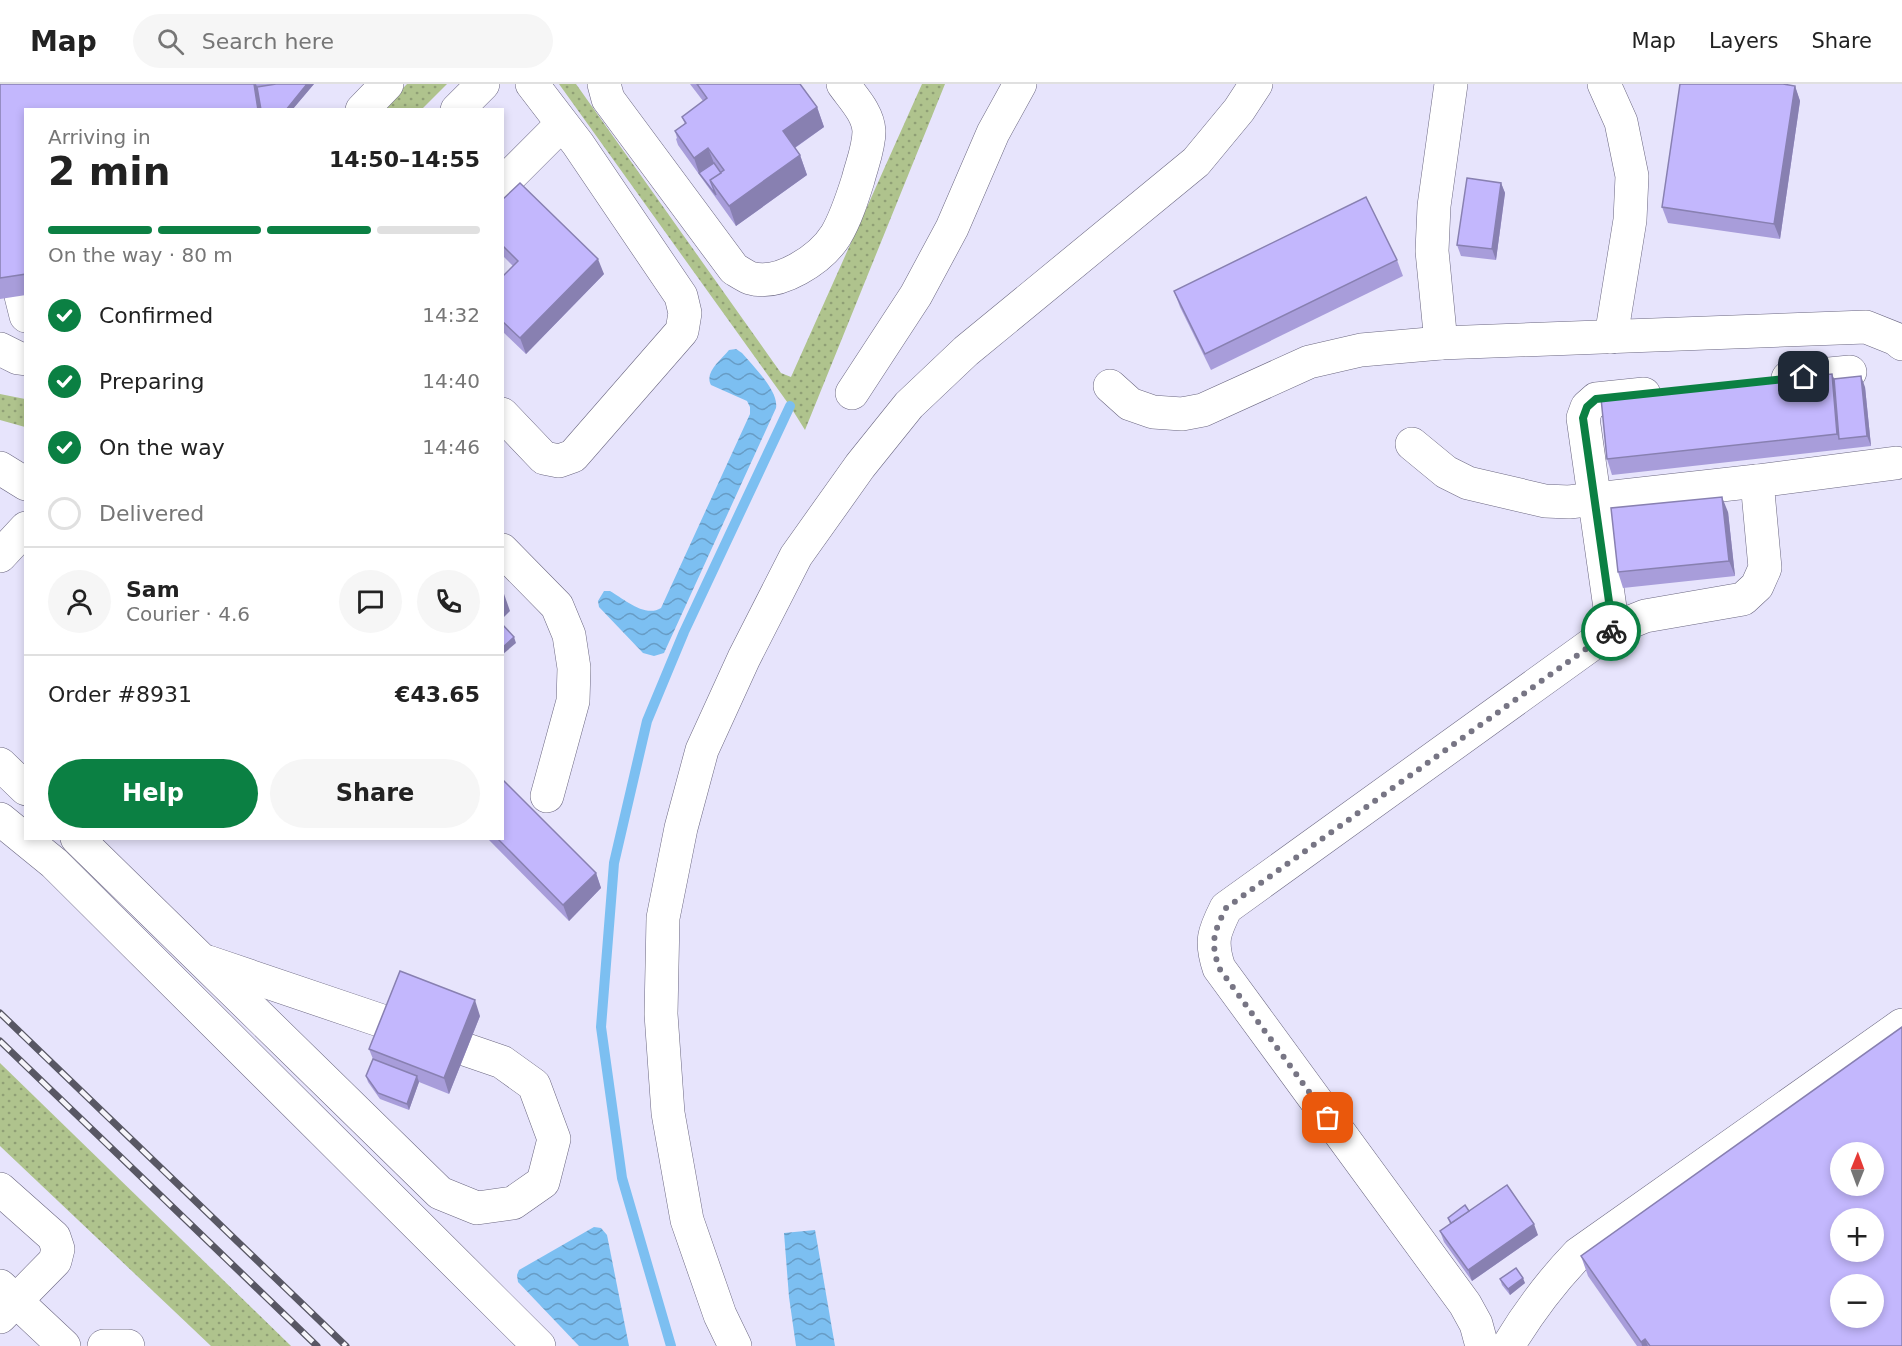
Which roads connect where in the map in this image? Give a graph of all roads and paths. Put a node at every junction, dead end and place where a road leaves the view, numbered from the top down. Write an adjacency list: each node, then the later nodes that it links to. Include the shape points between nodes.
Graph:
1 (387, 84): 10 (street)
2 (483, 84): 11 (street)
3 (532, 84): 12 (street)
4 (604, 84): 5 (street, via 608,99 734,269 751,278 771,279 795,271 819,255 847,213 867,150 869,129 863,110)
5 (843, 84)
6 (1020, 84): 23 (street, via 916,295)
7 (1256, 84): 52 (street, via 1196,162 966,351 909,405 796,556 702,750 663,918 661,1014 668,1113 687,1220 720,1316)
8 (1450, 84): 15 (street, via 1432,251)
9 (1604, 84): 14 (street, via 1621,122 1632,176 1630,220)
10 (364, 108)
11 (459, 108)
12 (562, 124): 13 (street); 24 (street, via 681,296 685,313 682,331 573,456 559,461 544,458)
13 (504, 182)
14 (1611, 337): 15 (street); 16 (street, via 1866,327)
15 (1441, 343): 21 (street, via 1360,350 1309,362 1203,410 1182,414 1153,412 1130,404)
16 (1902, 344)
17 (0, 350): 18 (street)
18 (24, 358)
19 (1850, 372): 20 (street)
20 (1757, 382)
21 (1110, 386)
22 (1677, 390): 30 (street, via 1596,399 1587,407 1583,418)
23 (852, 393)
24 (504, 416)
25 (1412, 444): 30 (street, via 1446,472 1468,483 1545,501)
26 (1896, 463): 28 (street)
27 (0, 468): 29 (street)
28 (1757, 481): 30 (street); 34 (street, via 1765,568 1757,586 1743,599 1645,616)
29 (24, 483)
30 (1594, 499): 34 (street)
31 (24, 532): 33 (street)
32 (504, 552): 37 (street, via 557,606 574,668 573,701)
33 (10, 556)
34 (1613, 630): 53 (street, via 1226,908 1216,929 1213,950 1219,968 1465,1304)
35 (0, 764): 36 (street)
36 (24, 787)
37 (547, 796)
38 (0, 819): 39 (street)
39 (24, 839)
40 (26, 840): 51 (street, via 54,863)
41 (79, 840): 42 (street)
42 (200, 959): 43 (street); 45 (street, via 440,1193 477,1208 513,1203 543,1182 554,1139 534,1085 502,1062)
43 (391, 1024)
44 (1902, 1025): 54 (street, via 1578,1254 1556,1277)
45 (467, 1050)
46 (0, 1189): 47 (street, via 54,1237 58,1249 55,1261)
47 (5, 1301): 48 (street)
48 (64, 1346)
49 (104, 1346): 50 (street)
50 (128, 1346)
51 (539, 1346)
52 (735, 1346)
53 (1482, 1346)
54 (1508, 1346)

